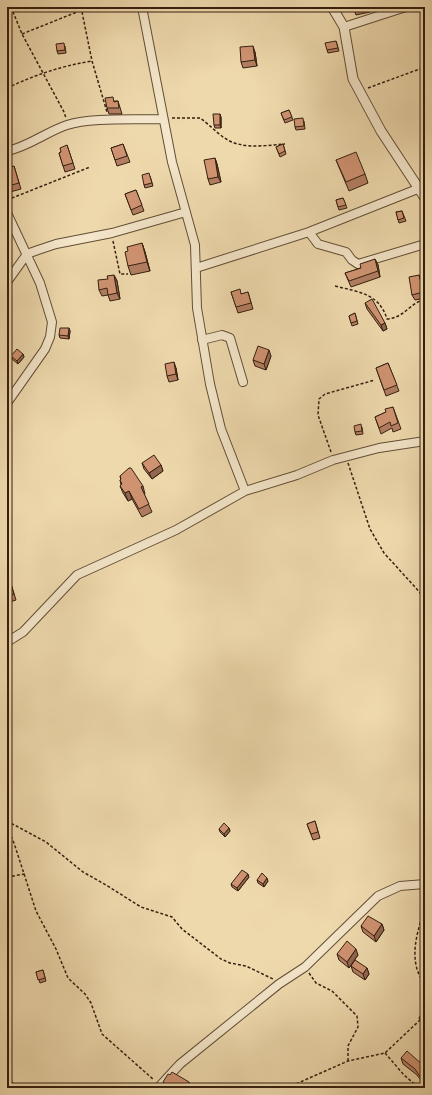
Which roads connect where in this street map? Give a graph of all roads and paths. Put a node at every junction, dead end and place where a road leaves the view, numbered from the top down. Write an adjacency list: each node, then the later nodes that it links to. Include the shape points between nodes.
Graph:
1 (11, 7): 8 (path)
2 (81, 7): 6 (path)
3 (142, 7): 14 (street)
4 (332, 7): 7 (street)
5 (406, 7): 7 (street)
6 (82, 10): 8 (path); 9 (path)
7 (344, 27): 13 (street, via 353,79)
8 (22, 34): 11 (path)
9 (92, 61): 11 (path, via 69,64); 15 (path)
10 (425, 67): 13 (path)
11 (42, 72): 12 (path); 16 (path, via 64,112)
12 (7, 88)
13 (359, 91): 20 (street, via 381,130)
14 (162, 119): 15 (street); 17 (path, via 200,118 212,129 238,144); 23 (street)
15 (109, 120): 16 (street)
16 (67, 125): 18 (street)
17 (284, 144)
18 (7, 151)
19 (90, 167): 22 (path)
20 (420, 188): 21 (street); 25 (street)
21 (425, 198)
22 (7, 200)
23 (186, 212): 26 (street); 29 (street, via 195,245)
24 (7, 213): 28 (street)
25 (309, 232): 27 (street, via 318,244 346,252 358,264); 29 (street)
26 (112, 233): 28 (street, via 56,244); 30 (path, via 118,270 120,274)
27 (425, 244)
28 (27, 254): 31 (street); 37 (street, via 52,322 45,349)
29 (196, 268): 34 (street, via 197,308)
30 (128, 274)
31 (7, 282)
32 (335, 286): 33 (path, via 368,295 384,307 387,319 402,315 418,300)
33 (425, 299)
34 (202, 340): 36 (street, via 222,335 230,338); 41 (street, via 221,429)
35 (375, 380): 40 (path, via 325,394 319,399 318,414)
36 (243, 382)
37 (7, 403)
38 (425, 441): 39 (street, via 379,448)
39 (346, 458): 40 (street); 42 (path, via 370,529 384,554)
40 (333, 460): 41 (street, via 297,475)
41 (245, 491): 43 (street, via 176,530 77,574 23,632)
42 (425, 598)
43 (7, 642)
44 (7, 821): 51 (path, via 46,842 83,872 141,907 172,917 182,929 221,958 257,970)
45 (7, 827): 46 (path)
46 (25, 874): 47 (path); 57 (path, via 36,911 68,978 91,1003 102,1034)
47 (7, 877)
48 (425, 884): 50 (street, via 400,886 378,896)
49 (425, 908): 52 (path, via 418,929 414,957 419,976)
50 (305, 967): 51 (street); 55 (path, via 316,983 332,991 357,1016 358,1026 348,1046)
51 (279, 984): 57 (street, via 180,1064)
52 (425, 984)
53 (423, 1018): 54 (path)
54 (385, 1053): 55 (path); 60 (path)
55 (348, 1061): 59 (path)
56 (7, 1084): 58 (street)
57 (159, 1086)
58 (12, 1088)
59 (282, 1088)
60 (419, 1088)

